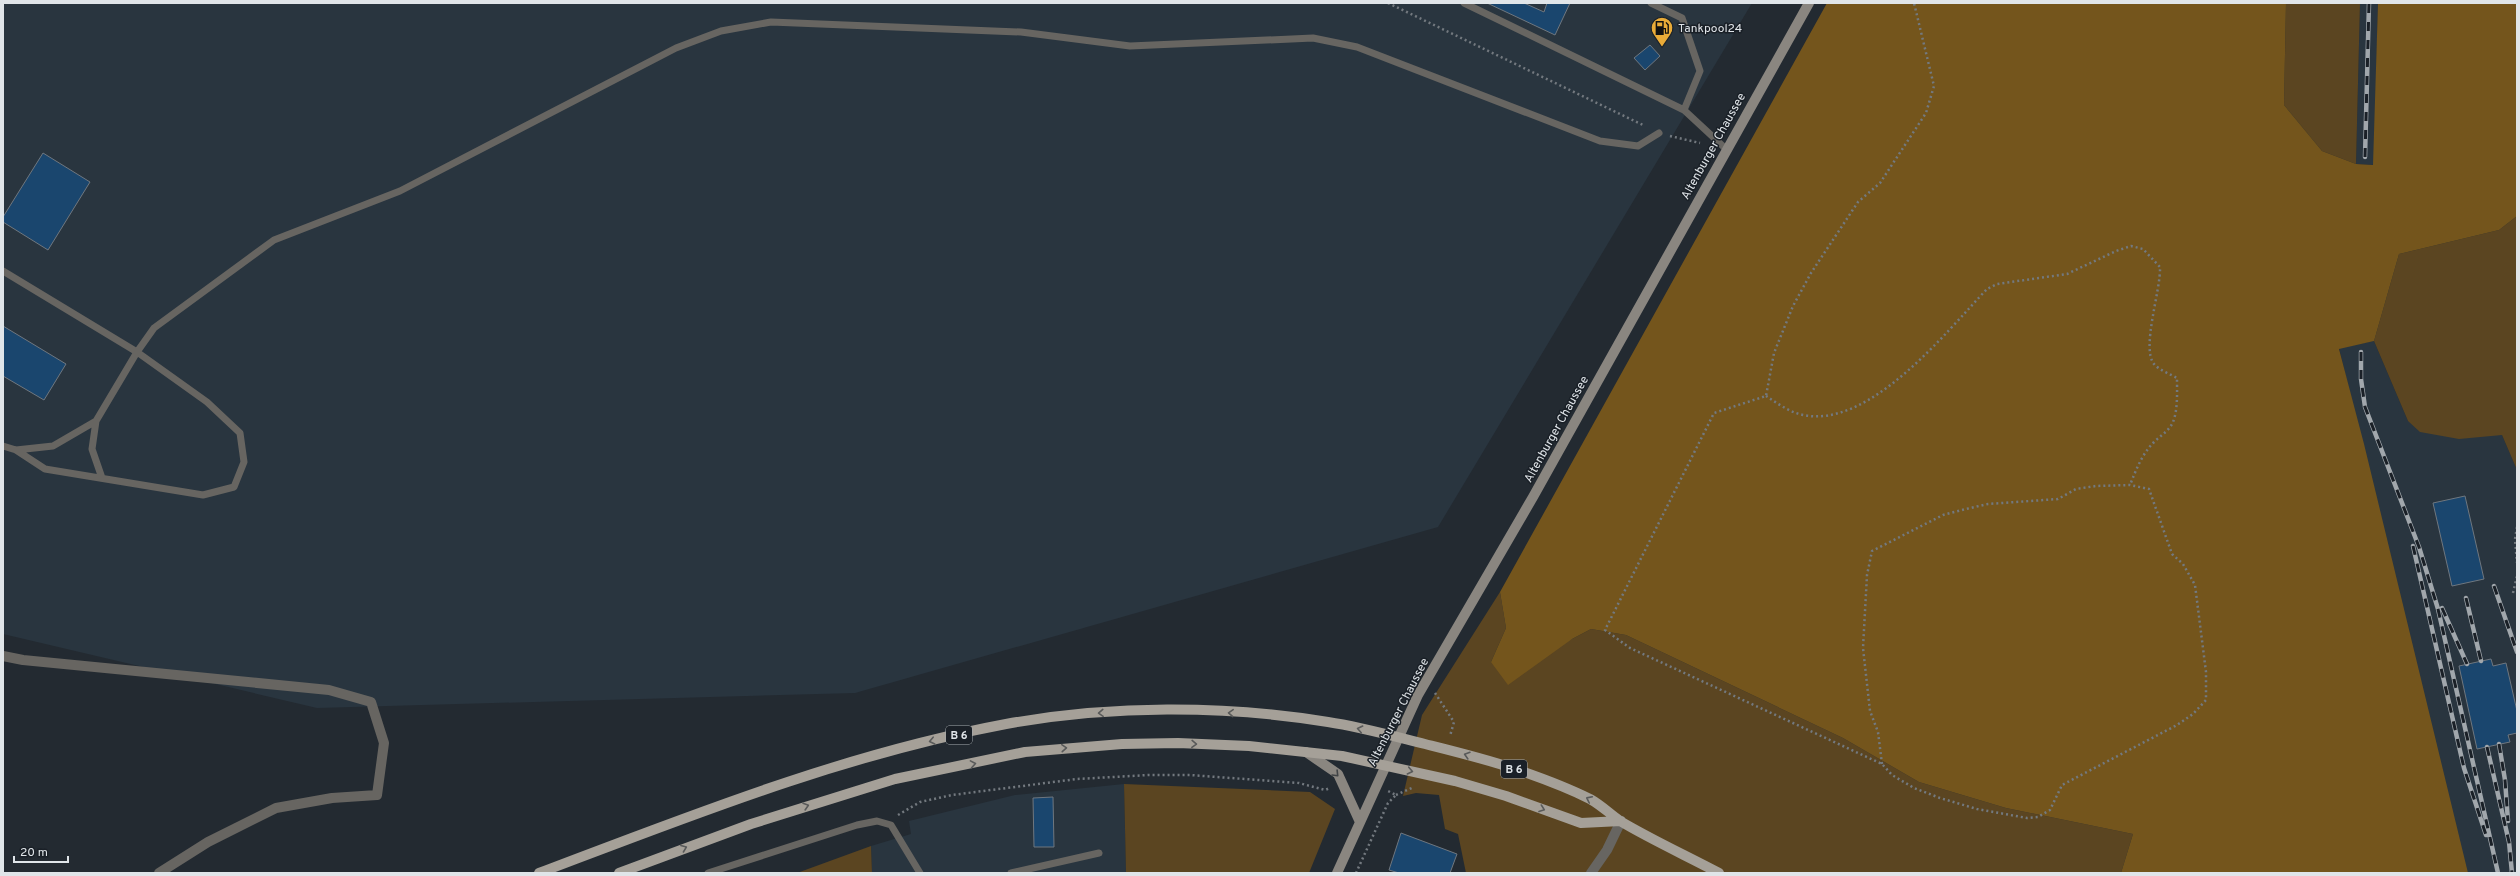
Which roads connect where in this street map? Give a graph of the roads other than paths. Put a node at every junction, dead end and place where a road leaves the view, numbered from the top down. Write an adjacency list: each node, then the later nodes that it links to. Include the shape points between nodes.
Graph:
1 (1464, 3): 4 (lane)
2 (1651, 3): 4 (lane, via 1682,18 1700,72)
3 (1809, 3): 6 (main road, Altenburger Chaussee)
4 (1684, 110): 6 (lane)
5 (1659, 133): 8 (lane, via 1638,146 1600,141 1357,47 1313,38 1130,46 1021,32 771,22 721,31 676,48 400,191 274,240 154,328)
6 (1726, 149): 15 (main road, Altenburger Chaussee, via 1533,497 1421,690)
7 (3, 271): 8 (lane)
8 (137, 352): 9 (lane); 13 (lane, via 207,402 240,434 244,462 234,487 203,495)
9 (96, 421): 12 (lane, via 53,446); 13 (lane, via 92,449)
10 (3, 446): 12 (lane)
11 (3, 450): 12 (lane)
12 (16, 450): 13 (lane, via 45,469)
13 (102, 478)
14 (3, 656): 21 (street, via 329,690 371,702 384,743 376,795 332,798 276,808 208,842)
15 (1398, 737): 17 (main road, Altenburger Chaussee); 19 (main road, B 6, one-way to 15, via 1592,800 1520,771); 22 (main road, B 6, one-way to 22, via 1300,718 1201,711 1100,713 1009,724 901,748 819,771 687,816)
16 (1305, 751): 17 (main road, B 6); 18 (main road, B 6, one-way to 18, via 1338,774); 23 (main road, B 6, one-way to 16, via 750,824 861,788 1025,752 1122,744 1178,743)
17 (1385, 765): 18 (main road, Altenburger Chaussee); 19 (main road, B 6, one-way to 19, via 1481,788 1581,823)
18 (1359, 820): 27 (main road, Altenburger Chaussee)
19 (1621, 821): 28 (street, via 1607,850); 29 (main road, B 6)
20 (1099, 853): 26 (lane)
21 (159, 873)
22 (539, 873)
23 (619, 873)
24 (708, 873): 25 (lane, via 862,823 876,822 891,825)
25 (920, 873)
26 (1011, 873)
27 (1337, 873)
28 (1591, 873)
29 (1719, 873)

